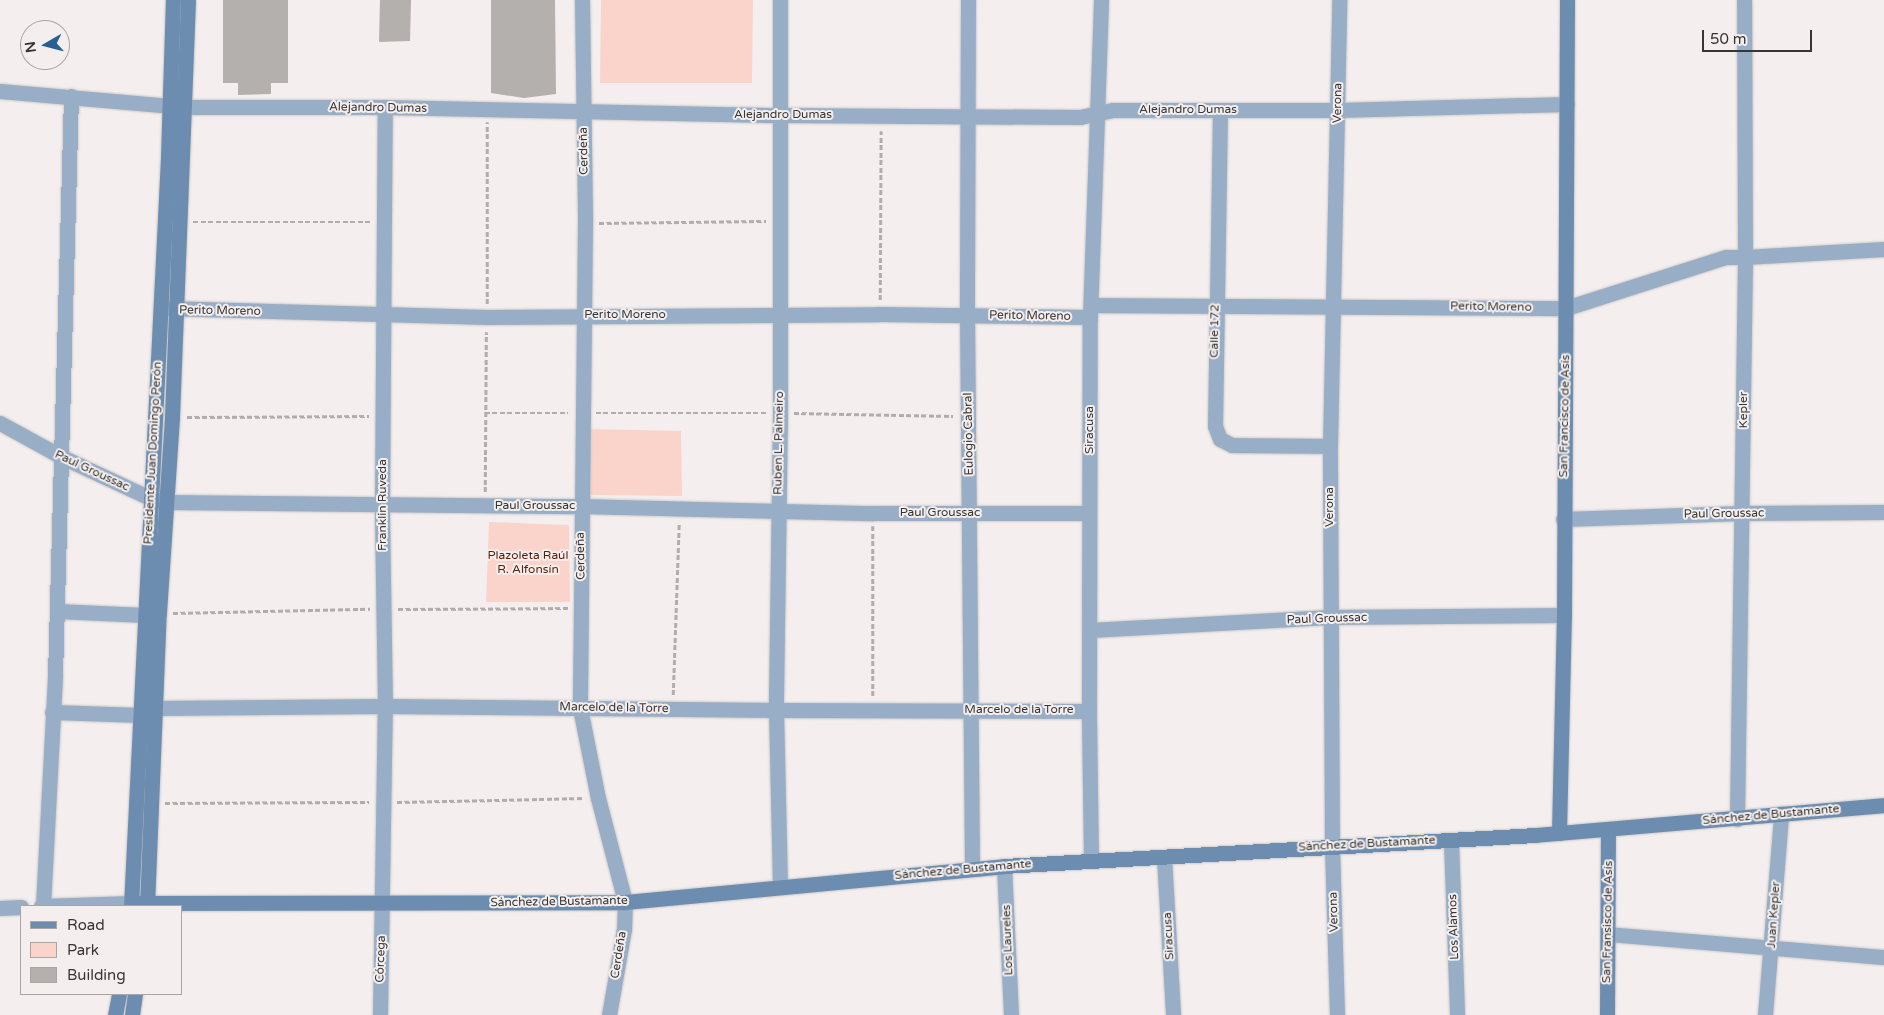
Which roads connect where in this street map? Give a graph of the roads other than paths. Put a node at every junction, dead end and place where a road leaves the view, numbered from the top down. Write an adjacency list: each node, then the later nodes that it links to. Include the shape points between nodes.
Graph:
1 (173, 0): 13 (street, Presidente Juan Domingo Perón)
2 (188, 0): 13 (street, Presidente Juan Domingo Perón)
3 (582, 0): 18 (street, Cerdeña)
4 (780, 0): 19 (street, Ruben L. Palmeiro)
5 (968, 0): 20 (street, Eulogio Cabral)
6 (1101, 0): 17 (street, Siracusa)
7 (1339, 0): 16 (street, Verona)
8 (1567, 0): 12 (street, San Francisco de Asís)
9 (1744, 0): 22 (street, Kepler)
10 (0, 92): 11 (street, Alejandro Dumas)
11 (71, 96): 13 (street, Alejandro Dumas); 35 (street)
12 (1567, 104): 16 (street, Alejandro Dumas); 26 (street, San Francisco de Asís)
13 (177, 106): 14 (street, Alejandro Dumas); 25 (street, Presidente Juan Domingo Perón); 27 (street, Presidente Juan Domingo Perón, via 180,222)
14 (385, 107): 18 (street, Alejandro Dumas); 29 (street, Franklin Ruveda)
15 (1220, 110): 16 (street, Alejandro Dumas); 17 (street, Alejandro Dumas); 23 (street, Calle 172)
16 (1338, 110): 24 (street, Verona)
17 (1098, 112): 20 (street, Alejandro Dumas, via 1080,117); 28 (street, Siracusa)
18 (584, 113): 19 (street, Alejandro Dumas); 30 (street, Cerdeña)
19 (780, 115): 20 (street, Alejandro Dumas); 32 (street, Ruben L. Palmeiro)
20 (968, 116): 31 (street, Eulogio Cabral)
21 (1884, 249): 22 (street, Perito Moreno)
22 (1745, 258): 26 (street, Perito Moreno, via 1726,257); 44 (street, Kepler)
23 (1216, 305): 24 (street, Perito Moreno); 28 (street, Perito Moreno); 34 (street, Calle 172, via 1214,426 1220,439 1232,445)
24 (1332, 305): 26 (street, Perito Moreno); 34 (street, Verona)
25 (161, 308): 27 (street, Perito Moreno); 36 (street, Presidente Juan Domingo Perón)
26 (1566, 308): 45 (street, San Francisco de Asís)
27 (176, 310): 29 (street, Perito Moreno); 37 (street, Presidente Juan Domingo Perón)
28 (1090, 311): 31 (street, Perito Moreno); 43 (street, Siracusa)
29 (384, 315): 30 (street, Perito Moreno); 38 (street, Franklin Ruveda)
30 (584, 315): 32 (street, Perito Moreno); 39 (street, Cerdeña)
31 (967, 315): 32 (street, Perito Moreno); 42 (street, Eulogio Cabral)
32 (780, 316): 40 (street, Ruben L. Palmeiro)
33 (0, 423): 35 (street, Paul Groussac)
34 (1330, 446): 49 (street, Verona)
35 (62, 457): 36 (street, Paul Groussac); 46 (street)
36 (150, 498): 37 (street, Paul Groussac); 48 (street, Presidente Juan Domingo Perón)
37 (166, 502): 38 (street, Paul Groussac); 52 (street, Presidente Juan Domingo Perón)
38 (382, 505): 39 (street, Paul Groussac); 51 (street, Franklin Ruveda)
39 (580, 506): 40 (street, Paul Groussac); 53 (street, Cerdeña)
40 (778, 511): 42 (street, Paul Groussac); 54 (street, Ruben L. Palmeiro)
41 (1884, 512): 44 (street, Paul Groussac)
42 (970, 513): 43 (street, Paul Groussac); 55 (street, Eulogio Cabral)
43 (1089, 513): 50 (street, Siracusa)
44 (1743, 513): 45 (street, Paul Groussac); 61 (street, Kepler)
45 (1563, 519): 47 (street, San Francisco de Asís)
46 (57, 611): 48 (street); 57 (street)
47 (1564, 615): 49 (street, Paul Groussac); 63 (street, San Francisco de Asís)
48 (145, 616): 58 (street, Presidente Juan Domingo Perón)
49 (1330, 618): 50 (street, Paul Groussac); 65 (street, Verona)
50 (1090, 630): 56 (street, Siracusa)
51 (385, 706): 52 (street, Marcelo de la Torre); 53 (street, Marcelo de la Torre); 72 (street, Franklin Ruveda)
52 (155, 708): 58 (street, Marcelo de la Torre); 73 (street, Presidente Juan Domingo Perón)
53 (580, 708): 54 (street, Marcelo de la Torre); 71 (street, Cerdeña, via 598,798)
54 (776, 710): 55 (street, Marcelo de la Torre); 70 (street, Ruben L. Palmeiro)
55 (970, 710): 56 (street, Marcelo de la Torre); 69 (street, Eulogio Cabral)
56 (1089, 710): 67 (street, Siracusa)
57 (52, 712): 58 (street); 74 (street)
58 (141, 715): 75 (street, Presidente Juan Domingo Perón)
59 (1884, 805): 60 (street, Sánchez de Bustamante)
60 (1781, 814): 61 (street, Sánchez de Bustamante); 79 (street, Juan Kepler)
61 (1737, 819): 62 (street, Sánchez de Bustamante)
62 (1608, 829): 63 (street, Sánchez de Bustamante); 78 (street, San Fransisco de Asís)
63 (1559, 833): 64 (street, Sánchez de Bustamante)
64 (1451, 840): 65 (street, Sánchez de Bustamante); 90 (street, Los Alamos)
65 (1332, 845): 66 (street, Sánchez de Bustamante); 89 (street, Verona)
66 (1164, 856): 67 (street, Sánchez de Bustamante); 88 (street, Siracusa)
67 (1091, 860): 68 (street, Sánchez de Bustamante)
68 (1004, 866): 69 (street, Sánchez de Bustamante); 87 (street, Los Laureles)
69 (972, 869): 70 (street, Sánchez de Bustamante)
70 (780, 887): 71 (street, Sánchez de Bustamante)
71 (625, 902): 72 (street, Sánchez de Bustamante); 86 (street, Cerdeña, via 624,929)
72 (383, 903): 73 (street, Sánchez de Bustamante); 85 (street, Córcega)
73 (147, 904): 75 (street, Sánchez de Bustamante)
74 (42, 905)
75 (132, 905)
76 (20, 907): 77 (street)
77 (0, 908)
78 (1608, 934): 79 (street); 91 (street, San Fransisco de Asís)
79 (1771, 948): 80 (street); 92 (street, Juan Kepler)
80 (1884, 957)
81 (118, 995): 83 (street)
82 (135, 995): 84 (street)
83 (116, 1015)
84 (132, 1015)
85 (380, 1015)
86 (609, 1015)
87 (1011, 1015)
88 (1173, 1015)
89 (1337, 1015)
90 (1457, 1015)
91 (1607, 1015)
92 (1765, 1015)

